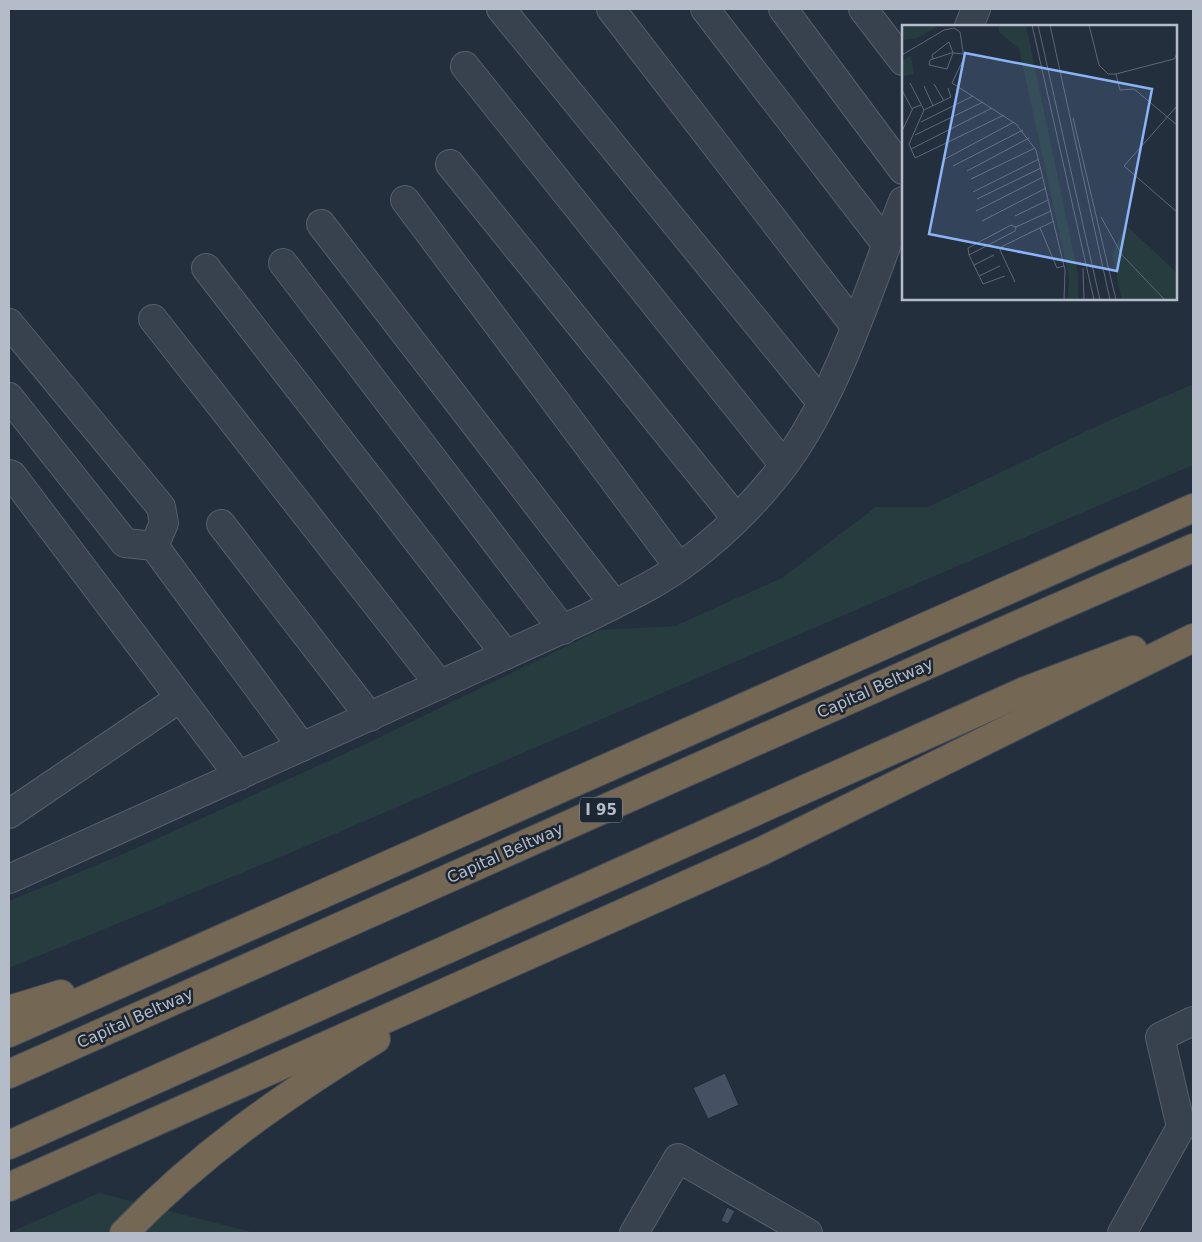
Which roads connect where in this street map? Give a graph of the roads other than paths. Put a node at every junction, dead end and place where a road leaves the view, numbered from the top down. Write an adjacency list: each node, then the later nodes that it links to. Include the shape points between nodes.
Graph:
1 (501, 9): 22 (street)
2 (611, 9): 20 (street)
3 (705, 9): 15 (street)
4 (783, 9): 11 (street)
5 (863, 9): 8 (street)
6 (976, 9): 7 (street)
7 (969, 25)
8 (902, 60)
9 (465, 66): 23 (street)
10 (450, 164): 26 (street)
11 (902, 169)
12 (405, 200): 30 (street)
13 (902, 204): 15 (street)
14 (321, 224): 31 (street)
15 (886, 244): 20 (street)
16 (283, 263): 33 (street)
17 (206, 268): 35 (street)
18 (153, 320): 36 (street)
19 (9, 323): 28 (street, via 161,507 164,523)
20 (855, 326): 22 (street)
21 (9, 397): 28 (street, via 125,543)
22 (821, 402): 23 (street)
23 (784, 465): 26 (street)
24 (9, 474): 37 (street)
25 (1193, 508): 43 (highway)
26 (736, 518): 30 (street)
27 (221, 524): 38 (street)
28 (154, 546): 39 (street)
29 (1193, 548): 48 (highway, Capital Beltway / I 95)
30 (679, 567): 31 (street)
31 (614, 604): 33 (street)
32 (1193, 627): 49 (highway, via 1027,690)
33 (563, 630): 35 (street)
34 (1193, 638): 44 (highway, via 762,851)
35 (506, 655): 36 (street)
36 (440, 685): 38 (street)
37 (180, 698): 40 (street); 41 (street)
38 (370, 717): 39 (street)
39 (302, 747): 40 (street)
40 (239, 776): 42 (street)
41 (9, 814)
42 (9, 879)
43 (189, 953): 45 (highway); 47 (highway)
44 (471, 981): 50 (highway); 51 (highway, via 269,1107 158,1198)
45 (9, 1010)
46 (1193, 1021): 54 (street, via 1160,1037 1181,1127)
47 (9, 1034)
48 (9, 1074)
49 (9, 1145)
50 (9, 1187)
51 (124, 1233)
52 (634, 1233): 53 (street, via 678,1158)
53 (808, 1233)
54 (1122, 1233)

